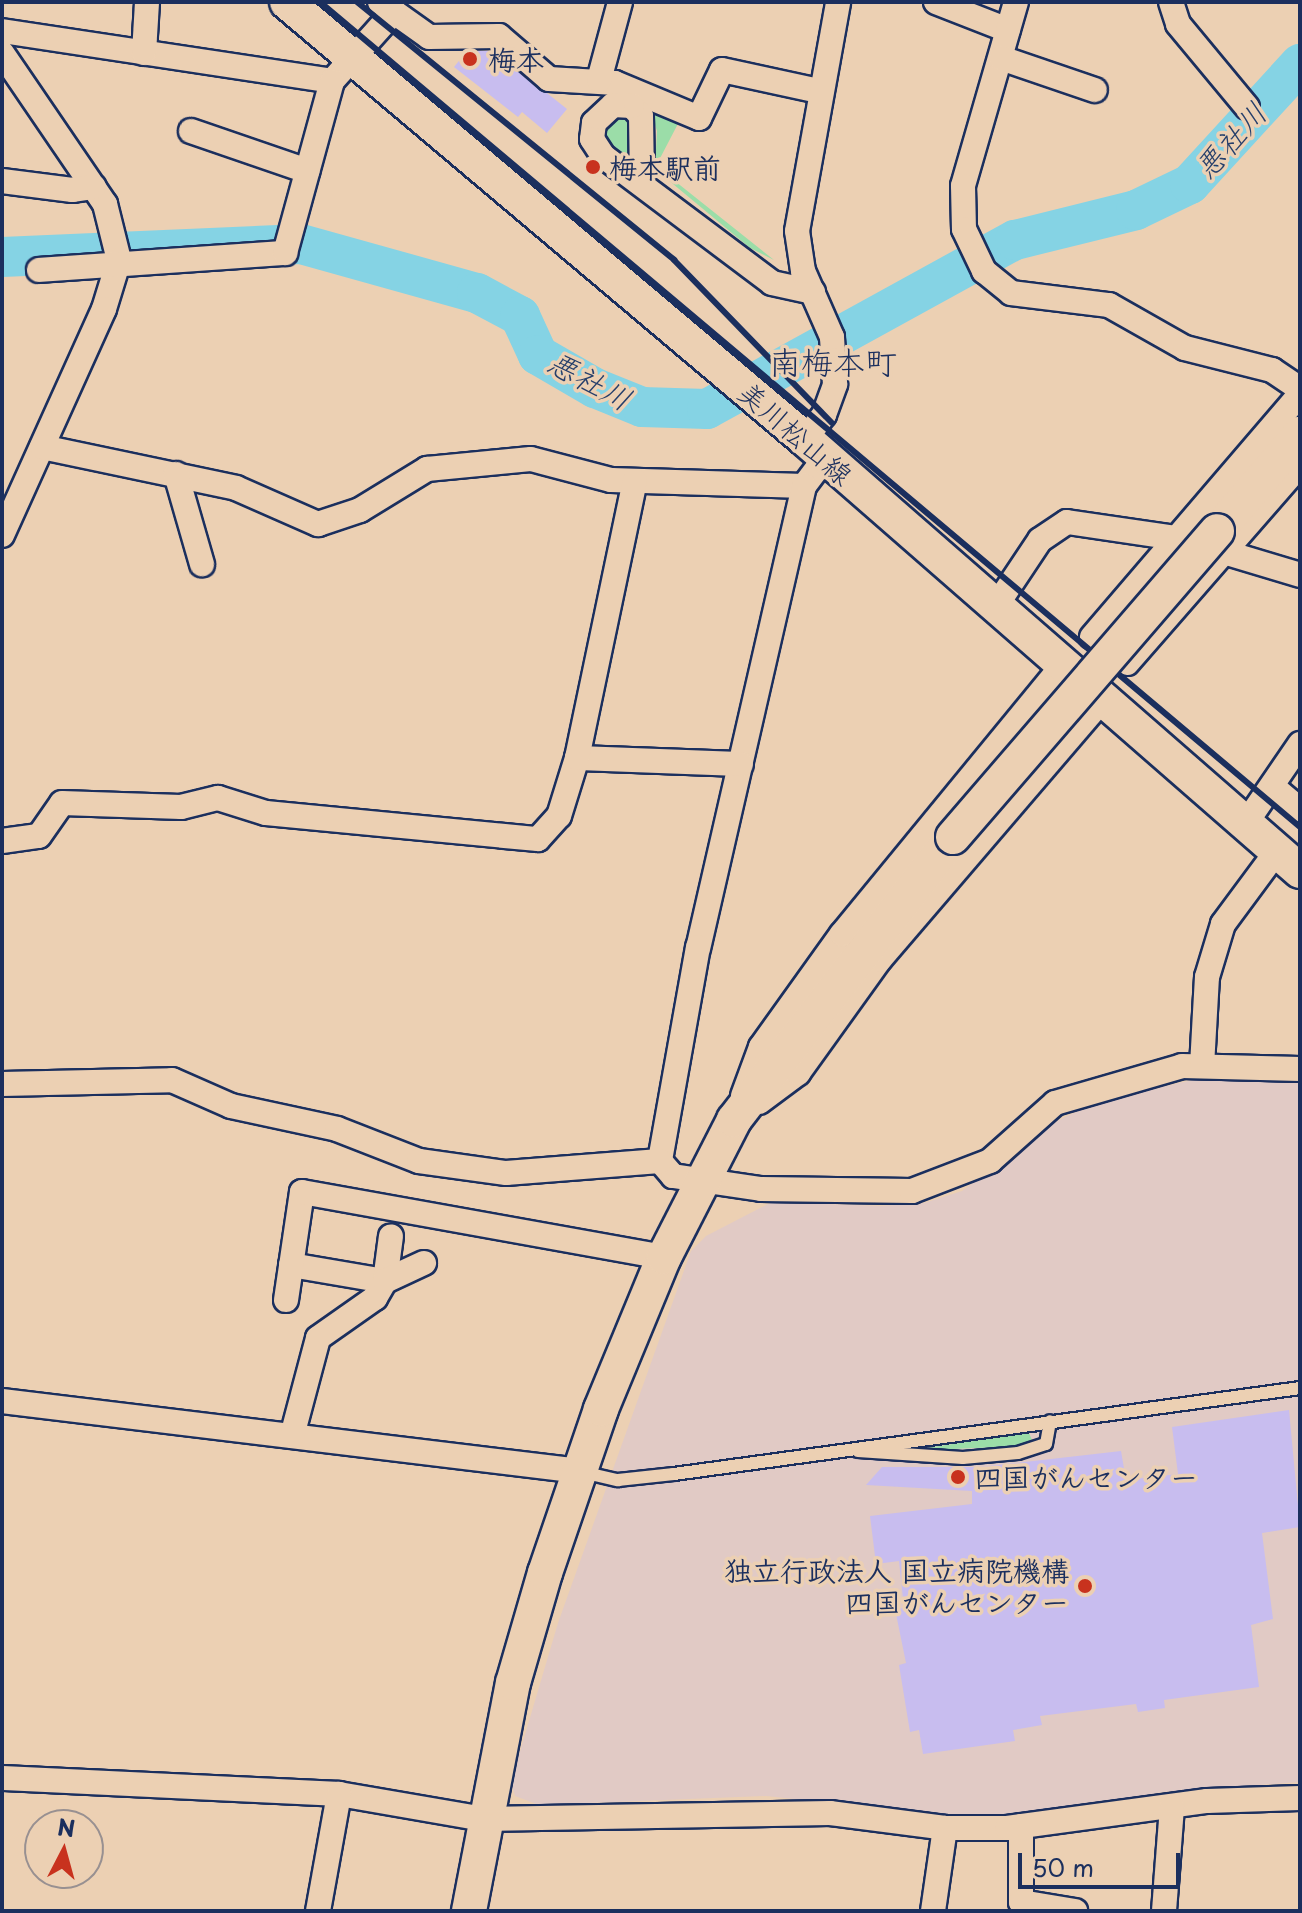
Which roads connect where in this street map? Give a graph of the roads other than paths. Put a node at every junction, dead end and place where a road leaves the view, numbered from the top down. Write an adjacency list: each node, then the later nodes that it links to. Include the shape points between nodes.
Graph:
1 (147, 2): 12 (street)
2 (287, 2): 14 (street, 美川松山線)
3 (620, 2): 15 (street)
4 (838, 2): 17 (street)
5 (936, 2): 9 (street)
6 (1016, 2): 9 (street)
7 (1171, 2): 18 (street, via 1178,24)
8 (397, 8): 14 (street); 15 (street, via 429,37 499,36 549,79)
9 (1008, 30): 13 (street)
10 (2, 31): 12 (street)
11 (2, 53): 23 (street)
12 (144, 53): 14 (street)
13 (1001, 58): 16 (street); 27 (street, via 963,186 968,241 984,271 1011,293 1109,305 1185,348 1272,370)
14 (343, 69): 20 (street); 30 (street, 美川松山線)
15 (599, 80): 17 (street, via 643,91 699,118 722,70)
16 (1095, 90)
17 (819, 91): 26 (street, via 797,231)
18 (1247, 107)
19 (191, 131): 20 (street)
20 (307, 171): 24 (street, via 287,239)
21 (642, 180): 26 (street, via 772,283)
22 (2, 181): 23 (street)
23 (94, 187): 24 (street, via 116,231)
24 (119, 264): 25 (street); 29 (street)
25 (39, 270)
26 (813, 292): 30 (street, via 827,317 836,361 831,401)
27 (1300, 392): 36 (street)
28 (1300, 434): 37 (street)
29 (42, 447): 32 (street); 35 (street)
30 (815, 448): 34 (street); 41 (street, 美川松山線)
31 (1300, 465): 37 (street)
32 (176, 474): 33 (street, via 236,488 318,524 360,510 405,478 457,465 531,459); 38 (street)
33 (635, 481): 34 (street); 48 (street)
34 (804, 486): 49 (street)
35 (2, 535)
36 (1177, 538): 37 (street); 40 (street); 41 (street, via 1067,522 1040,540)
37 (1219, 543): 39 (street); 42 (street); 58 (street, bridge, via 953,837)
38 (202, 564)
39 (1300, 575)
40 (1131, 591): 42 (street, via 1133,615 1147,624); 43 (street)
41 (994, 609): 45 (street, 美川松山線)
42 (1164, 620): 44 (street)
43 (1092, 637)
44 (1127, 663)
45 (1061, 667): 46 (street, 美川松山線); 58 (street, via 842,934 761,1047)
46 (1101, 701): 52 (street, 美川松山線); 58 (street, via 880,959 798,1073)
47 (1300, 744): 50 (street)
48 (577, 758): 49 (street); 53 (street, via 559,816 538,839 266,813 218,798 181,807 62,803 39,836)
49 (741, 764): 59 (street, via 698,947)
50 (1273, 787): 51 (street); 52 (street)
51 (1300, 810)
52 (1246, 823): 54 (street, 美川松山線)
53 (2, 841)
54 (1288, 861): 55 (street, via 1223,924 1207,977)
55 (1202, 1066): 56 (street); 60 (street, via 1055,1103 990,1161 912,1191 837,1194)
56 (1300, 1069)
57 (2, 1084): 59 (street, via 172,1080 231,1106 337,1129 419,1161 506,1173)
58 (734, 1120): 60 (street)
59 (660, 1161): 60 (street, via 673,1176)
60 (707, 1183): 62 (street)
61 (391, 1236): 65 (street)
62 (664, 1257): 64 (street, via 302,1192); 72 (street)
63 (424, 1263): 65 (street)
64 (291, 1265): 65 (street); 66 (street)
65 (385, 1281): 70 (street, via 375,1298 318,1338)
66 (286, 1300)
67 (1300, 1388): 69 (lane)
68 (2, 1401): 70 (street)
69 (1050, 1421): 71 (lane); 71 (lane, via 1046,1444 1018,1453 963,1458)
70 (292, 1436): 72 (street)
71 (840, 1449): 72 (lane, via 618,1480)
72 (580, 1471): 77 (street, via 513,1683)
73 (2, 1778): 74 (street)
74 (339, 1794): 77 (street); 80 (street)
75 (1300, 1798): 76 (street)
76 (1172, 1806): 78 (street); 84 (street)
77 (483, 1819): 79 (street, via 830,1813); 81 (street)
78 (1021, 1826): 79 (street); 83 (street, via 1021,1902)
79 (945, 1828): 82 (street)
80 (318, 1911)
81 (469, 1911)
82 (933, 1911)
83 (1075, 1911)
84 (1164, 1911)

